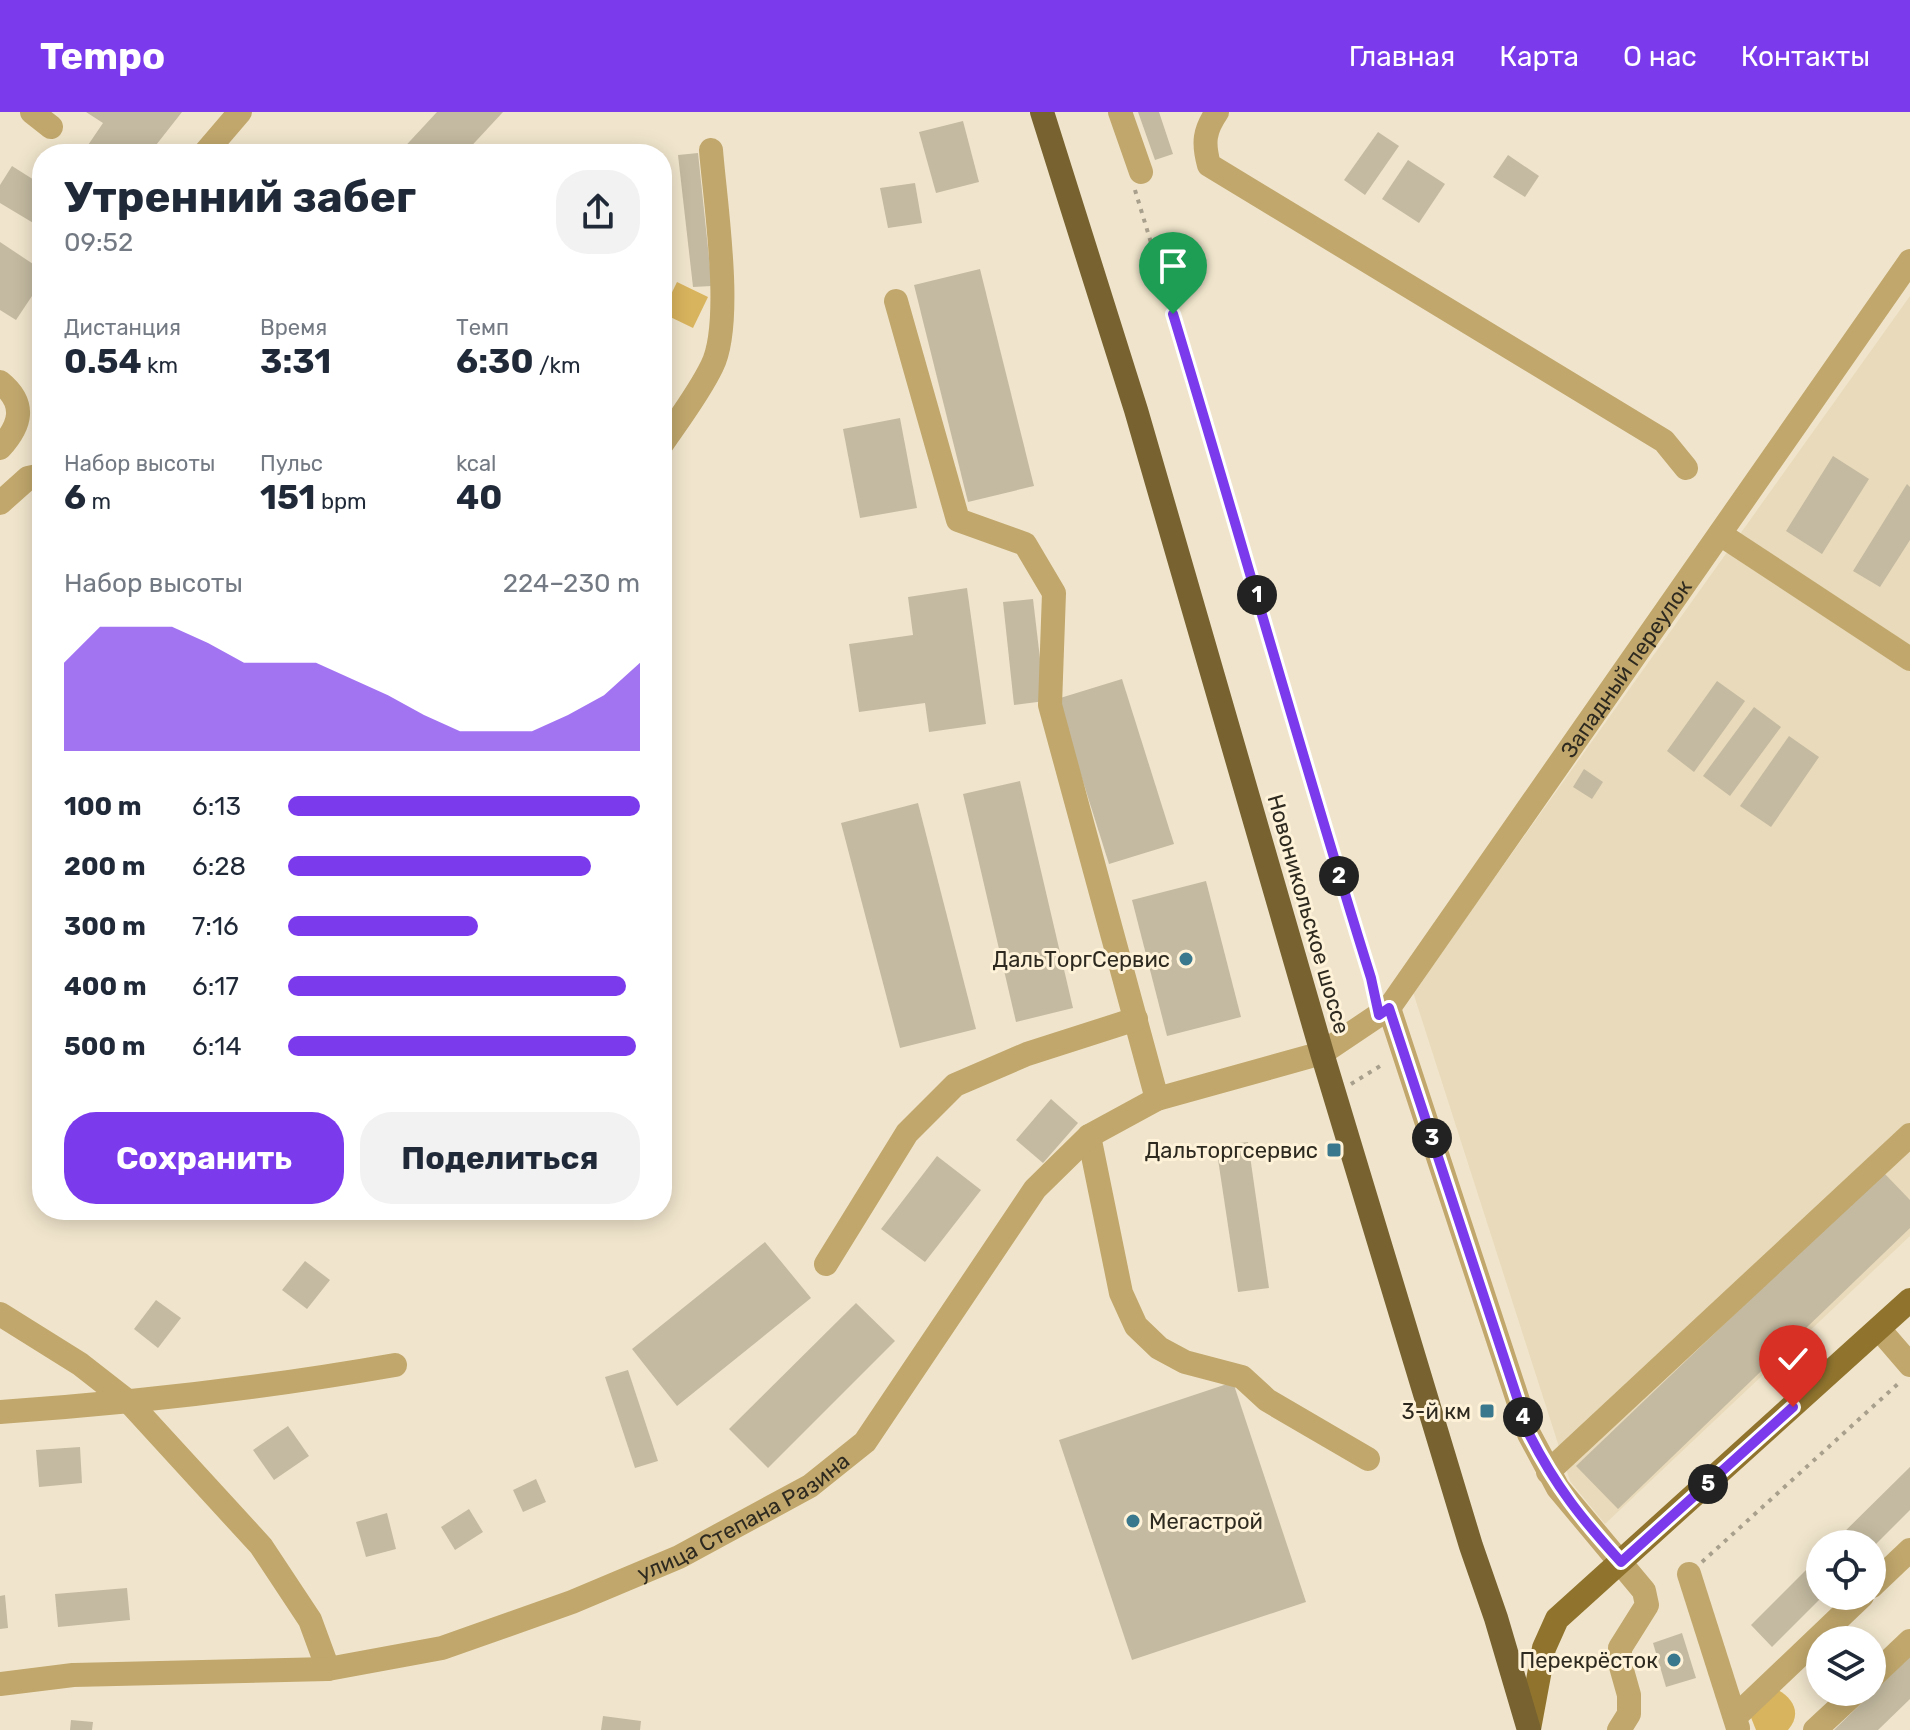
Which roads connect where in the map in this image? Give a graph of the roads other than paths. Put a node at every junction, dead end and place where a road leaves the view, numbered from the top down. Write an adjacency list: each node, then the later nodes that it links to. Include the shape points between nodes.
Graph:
1 (240, 112): 5 (street)
2 (1042, 112): 20 (highway, Новоникольское шоссе, via 1136,410)
3 (1120, 112): 7 (street)
4 (1217, 112): 13 (street, via 1206,127 1209,165 1664,441)
5 (213, 144)
6 (711, 150): 11 (street, via 722,278 721,336 713,364)
7 (1136, 177)
8 (1910, 261): 16 (street, Западный переулок)
9 (896, 301): 19 (street, via 958,520 1025,544 1054,593 1050,705)
10 (0, 382): 12 (street, via 9,389 19,418)
11 (672, 428)
12 (0, 448)
13 (1686, 468)
14 (32, 477): 15 (street)
15 (0, 503)
16 (1720, 534): 17 (street); 18 (street, Западный переулок)
17 (1910, 659)
18 (1384, 1011): 20 (street, Западный переулок); 33 (street, via 1529,1434)
19 (1136, 1019): 21 (street); 24 (street, via 1027,1054 955,1085 907,1133)
20 (1322, 1053): 21 (street, улица Степана Разина); 45 (highway, Новоникольское шоссе)
21 (1157, 1099): 23 (street, улица Степана Разина)
22 (1910, 1135): 33 (street)
23 (1089, 1136): 32 (street, via 1121,1293 1136,1326 1159,1348 1185,1362 1242,1377 1267,1400); 41 (street, улица Степана Разина, via 1035,1189 865,1442 810,1486 679,1557 572,1602 442,1648)
24 (826, 1264)
25 (1910, 1300): 27 (main road)
26 (0, 1314): 30 (street)
27 (1879, 1329): 29 (street); 35 (main road)
28 (395, 1365): 30 (street)
29 (1910, 1365)
30 (130, 1403): 31 (street); 41 (street, via 261,1546 310,1620)
31 (0, 1412)
32 (1368, 1459)
33 (1548, 1472): 35 (street)
34 (1910, 1550): 36 (street)
35 (1621, 1562): 45 (main road, via 1557,1619 1544,1648); 46 (street, via 1644,1591 1647,1605 1620,1648 1629,1714)
36 (1886, 1573)
37 (1689, 1574): 44 (street)
38 (1848, 1610): 44 (street)
39 (1910, 1641): 40 (street)
40 (1886, 1664)
41 (328, 1669): 42 (street, улица Степана Разина, via 73,1675)
42 (0, 1684)
43 (1841, 1706): 47 (street)
44 (1737, 1724)
45 (1529, 1729)
46 (1619, 1730)
47 (1815, 1730)

